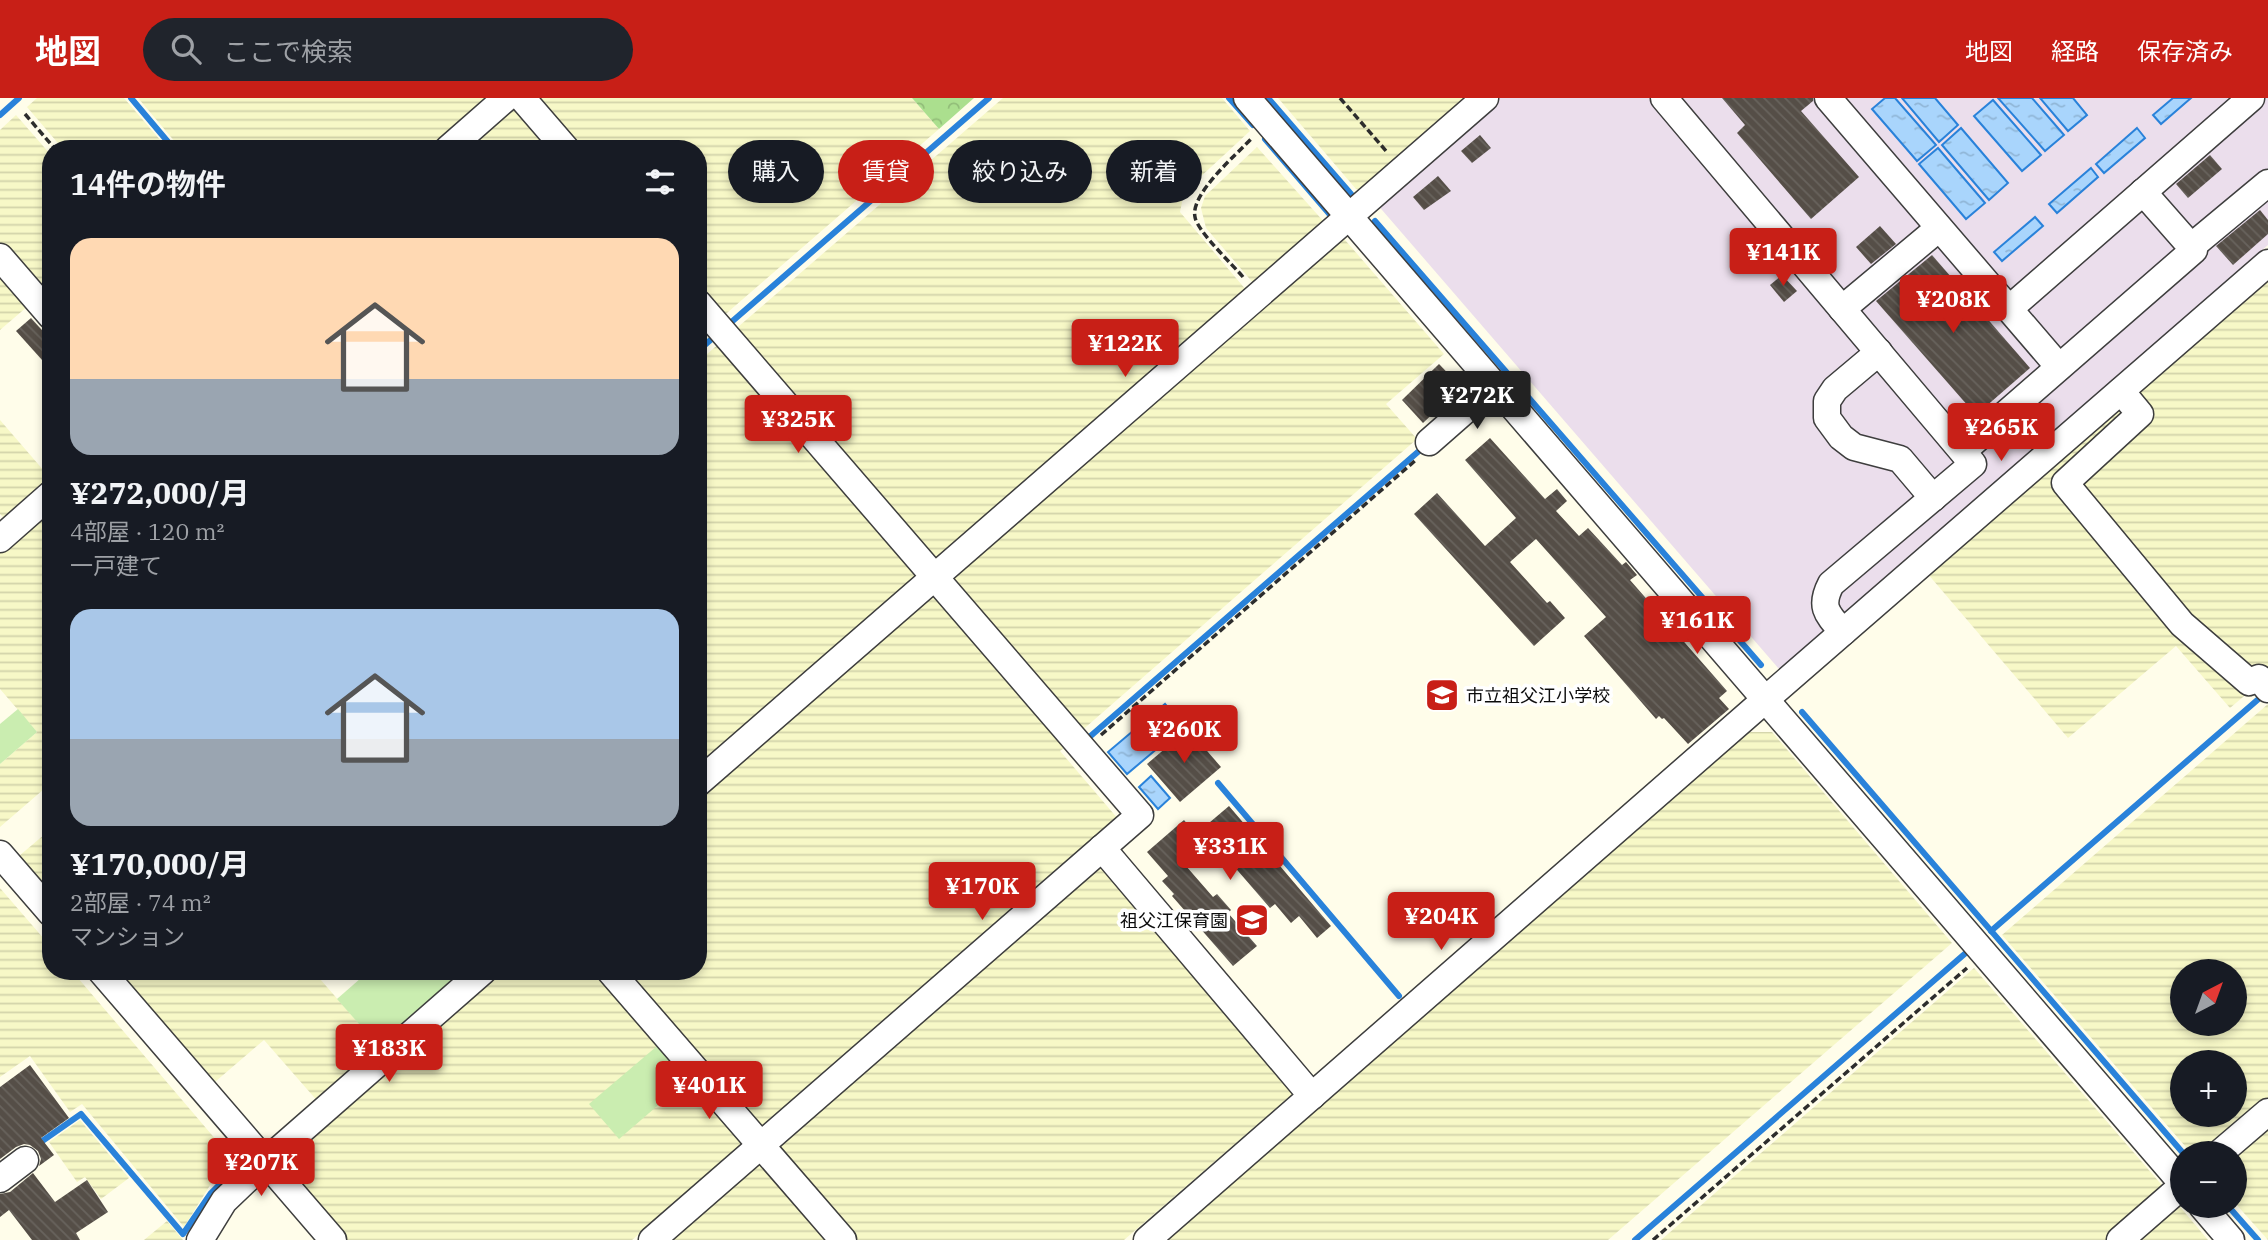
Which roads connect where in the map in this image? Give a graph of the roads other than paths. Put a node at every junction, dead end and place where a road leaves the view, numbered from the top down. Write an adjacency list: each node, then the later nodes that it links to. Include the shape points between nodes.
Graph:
1 (506, 98): 8 (street)
2 (522, 98): 9 (street)
3 (1247, 98): 12 (street)
4 (1485, 98): 12 (street)
5 (1664, 98): 18 (street)
6 (1828, 98): 13 (street)
7 (2247, 99): 11 (street)
8 (458, 140)
9 (558, 140)
10 (2268, 183): 14 (street)
11 (2143, 192): 14 (street); 19 (street)
12 (1348, 216): 23 (street); 30 (street)
13 (1939, 228): 18 (street); 19 (street)
14 (2191, 247): 22 (street, via 2194,250)
15 (0, 257): 17 (street)
16 (2268, 263): 24 (street)
17 (42, 306)
18 (1842, 309): 21 (street)
19 (2009, 309): 22 (street)
20 (707, 313): 30 (street)
21 (1879, 352): 26 (street); 27 (street, via 1835,389 1827,401 1827,418 1854,447 1900,459)
22 (2059, 367): 26 (street)
23 (1494, 385): 25 (street); 33 (street)
24 (2121, 391): 31 (street); 32 (street, via 2140,414 2065,483 2182,624 2249,682 2259,678)
25 (1429, 442)
26 (1963, 451): 27 (street, via 1973,464)
27 (1933, 498): 31 (street, via 1831,584 1824,598 1827,614)
28 (42, 502): 29 (street)
29 (0, 539)
30 (933, 577): 34 (street); 35 (street, via 1140,815)
31 (1843, 632): 33 (street)
32 (2268, 689)
33 (1766, 699): 41 (street); 47 (street)
34 (707, 775)
35 (1102, 848): 41 (street); 44 (street)
36 (0, 854): 37 (street)
37 (42, 903)
38 (109, 980): 46 (street)
39 (473, 980): 46 (street)
40 (618, 980): 44 (street)
41 (1312, 1096): 55 (street)
42 (2268, 1112): 43 (street)
43 (2234, 1141)
44 (761, 1145): 53 (street); 54 (street)
45 (24, 1160): 48 (street)
46 (265, 1162): 51 (street, via 224,1201); 52 (street)
47 (2170, 1171)
48 (0, 1179)
49 (2170, 1196): 56 (street)
50 (2212, 1218): 57 (street)
51 (200, 1240)
52 (333, 1240)
53 (652, 1240)
54 (844, 1240)
55 (1147, 1240)
56 (2120, 1240)
57 (2231, 1240)

